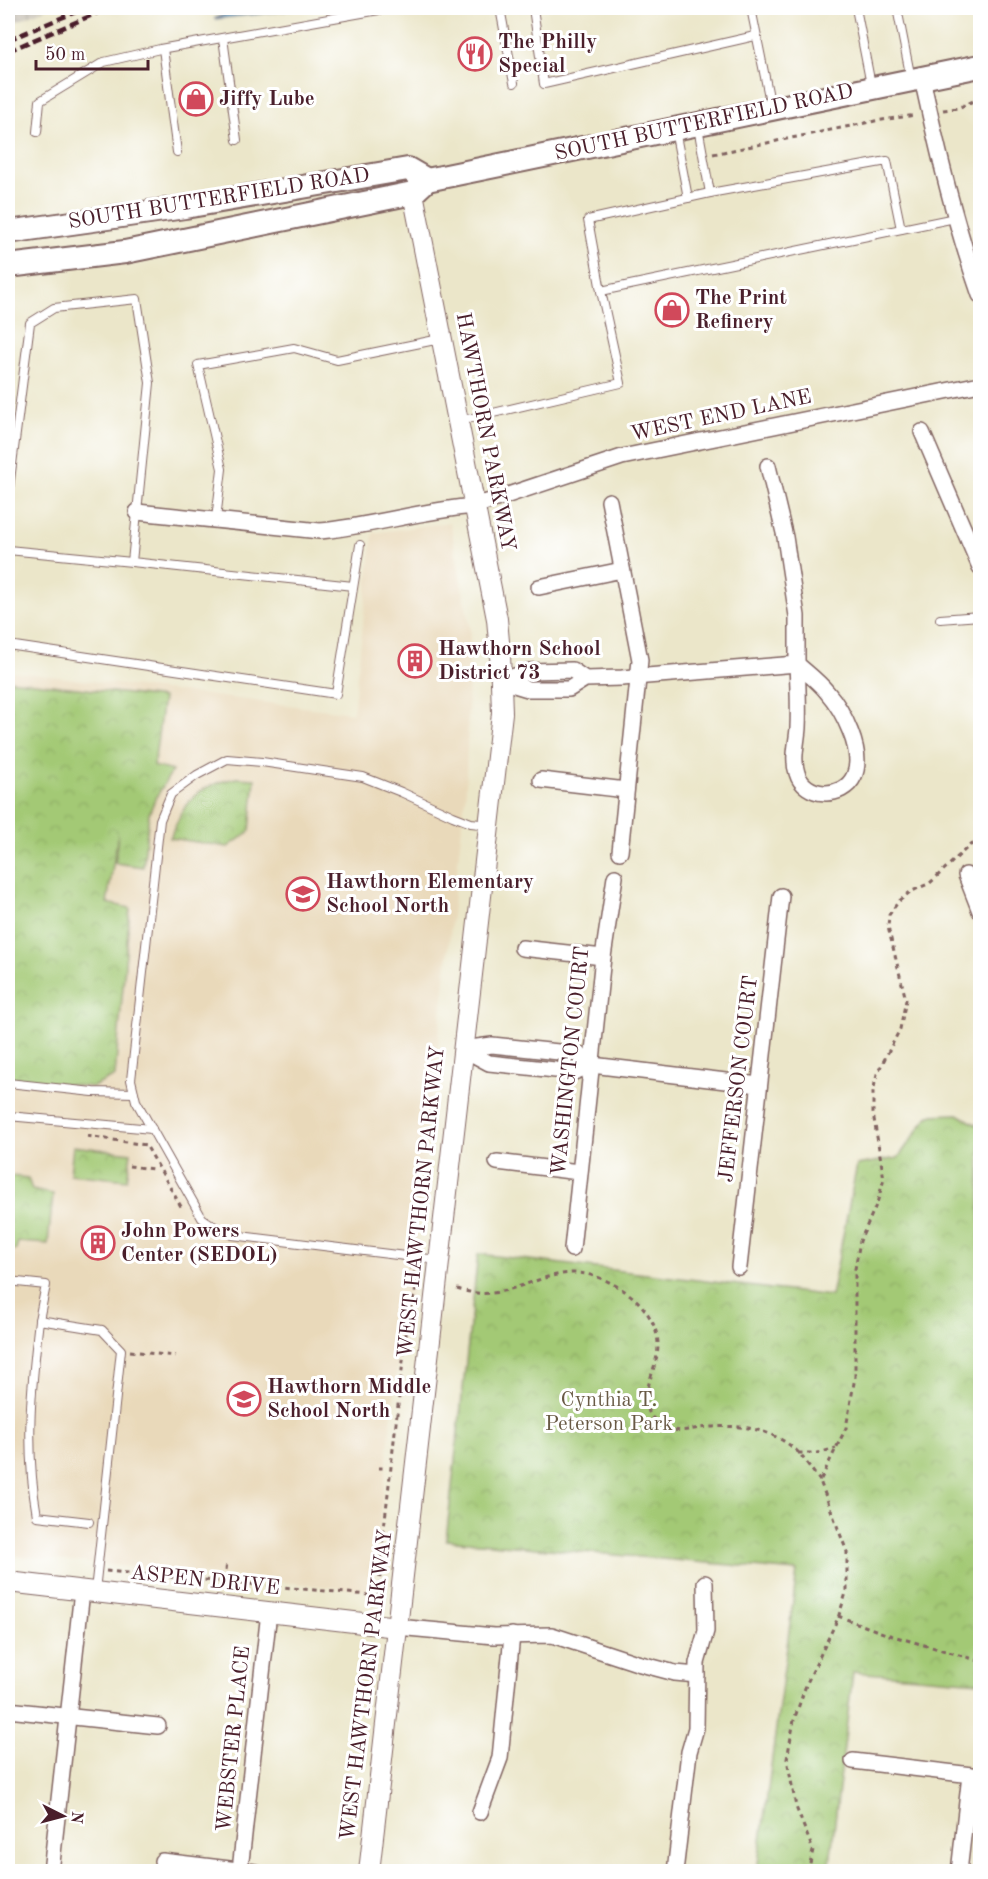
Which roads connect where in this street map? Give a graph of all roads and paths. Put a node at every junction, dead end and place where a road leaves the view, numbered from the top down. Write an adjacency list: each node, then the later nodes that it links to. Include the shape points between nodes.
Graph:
1 (390, 8): 8 (lane)
2 (500, 8): 12 (lane)
3 (533, 8): 7 (lane, via 544,84)
4 (751, 8): 7 (lane)
5 (856, 8): 13 (lane)
6 (897, 8): 11 (lane)
7 (755, 36): 15 (lane)
8 (223, 38): 9 (lane); 20 (lane)
9 (163, 49): 19 (lane, via 104,62 40,101); 21 (lane)
10 (981, 66): 11 (main road, SOUTH BUTTERFIELD ROAD)
11 (916, 79): 13 (main road, SOUTH BUTTERFIELD ROAD); 16 (street)
12 (514, 83)
13 (872, 88): 15 (main road, SOUTH BUTTERFIELD ROAD)
14 (981, 98): 16 (path, via 958,108)
15 (771, 109): 17 (main road, SOUTH BUTTERFIELD ROAD)
16 (929, 113): 22 (path); 26 (street)
17 (697, 124): 18 (main road, SOUTH BUTTERFIELD ROAD); 24 (lane)
18 (675, 129): 23 (main road, SOUTH BUTTERFIELD ROAD); 25 (lane)
19 (37, 132)
20 (237, 140)
21 (177, 152)
22 (711, 154)
23 (420, 187): 28 (main road, SOUTH BUTTERFIELD ROAD, via 408,169); 29 (main road, SOUTH BUTTERFIELD ROAD, via 125,252); 33 (street, HAWTHORN PARKWAY)
24 (711, 193): 25 (lane); 27 (lane, via 887,161)
25 (688, 198): 31 (lane, via 588,220)
26 (955, 218): 27 (lane); 30 (street)
27 (901, 229): 31 (lane)
28 (8, 232)
29 (8, 266)
30 (977, 276): 32 (street)
31 (601, 291): 35 (lane, via 621,383)
32 (981, 295)
33 (442, 339): 35 (street, HAWTHORN PARKWAY); 42 (lane, via 337,360 294,348 198,364 222,469)
34 (981, 384): 40 (street, WEST END LANE, via 622,457)
35 (458, 422): 40 (street, HAWTHORN PARKWAY)
36 (922, 432): 46 (street)
37 (768, 466): 53 (street, via 785,537 797,616)
38 (8, 496): 41 (lane, via 30,323 54,308 137,299 150,383)
39 (609, 501): 47 (street)
40 (475, 506): 42 (street, WEST END LANE, via 320,531); 55 (street, HAWTHORN PARKWAY, via 497,619)
41 (137, 512): 42 (street, WEST END LANE); 45 (lane)
42 (216, 519)
43 (360, 545): 48 (lane)
44 (8, 550): 45 (lane)
45 (132, 562): 48 (lane)
46 (981, 567)
47 (622, 570): 49 (street); 54 (street, via 640,660)
48 (353, 586): 52 (lane, via 336,694)
49 (539, 587)
50 (981, 616): 51 (lane)
51 (940, 619)
52 (8, 645)
53 (797, 664): 53 (street, via 797,775 809,790 840,790 855,775 852,736 827,691); 54 (street)
54 (639, 677): 55 (street, via 585,680 572,670 529,671); 57 (street)
55 (501, 681): 58 (street, WEST HAWTHORN PARKWAY, via 502,713)
56 (541, 780): 57 (street)
57 (626, 790): 60 (street)
58 (489, 825): 67 (street, WEST HAWTHORN PARKWAY); 71 (lane, via 471,823 363,777 262,762 227,759 171,794 160,820 131,1080)
59 (981, 842): 89 (path, via 970,845 930,883 910,892 889,915 888,927 906,1000 900,1029 877,1074 873,1092 884,1179 878,1203 860,1241 855,1269 855,1377 846,1428)
60 (620, 852)
61 (966, 875): 64 (street)
62 (615, 877): 66 (street, WASHINGTON COURT)
63 (781, 896): 70 (street, JEFFERSON COURT)
64 (981, 911)
65 (522, 948): 66 (street)
66 (603, 957): 68 (street, WASHINGTON COURT)
67 (463, 1049): 68 (street, via 492,1045 578,1054); 81 (street, WEST HAWTHORN PARKWAY)
68 (592, 1065): 70 (street); 78 (street, WASHINGTON COURT)
69 (8, 1083): 71 (lane)
70 (759, 1085): 83 (street, JEFFERSON COURT)
71 (134, 1093): 73 (lane)
72 (8, 1116): 73 (lane)
73 (152, 1129): 81 (lane, via 202,1218 218,1229 232,1235)
74 (76, 1135): 79 (path, via 146,1145)
75 (497, 1162): 78 (street)
76 (129, 1166): 77 (path)
77 (153, 1169)
78 (579, 1172): 80 (street, WASHINGTON COURT)
79 (186, 1213)
80 (572, 1249)
81 (439, 1260): 104 (street, WEST HAWTHORN PARKWAY)
82 (401, 1266): 99 (path, via 411,1268 418,1282 408,1317)
83 (739, 1267)
84 (8, 1281): 86 (lane, via 46,1285)
85 (457, 1289): 90 (path, via 480,1294 498,1292 563,1273 584,1273 621,1288 653,1322 658,1344 646,1398 654,1420 678,1431 725,1426 765,1431)
86 (39, 1320): 87 (lane, via 102,1330); 92 (lane, via 29,1443 37,1516)
87 (122, 1350): 88 (path); 94 (lane)
88 (176, 1356)
89 (836, 1448): 90 (path); 91 (path)
90 (798, 1453): 91 (path)
91 (820, 1481): 103 (path, via 847,1552 847,1590)
92 (88, 1522)
93 (227, 1563): 95 (path)
94 (97, 1570): 98 (lane); 99 (path)
95 (226, 1570)
96 (8, 1582): 98 (street, ASPEN DRIVE)
97 (705, 1583): 107 (street, via 706,1631)
98 (88, 1592): 102 (street, ASPEN DRIVE); 109 (street)
99 (379, 1596): 100 (path); 101 (path)
100 (388, 1597)
101 (378, 1605)
102 (269, 1612): 104 (street, ASPEN DRIVE); 116 (street, WEBSTER PLACE)
103 (838, 1616): 106 (path); 119 (path, via 806,1685 787,1759 796,1808 813,1850)
104 (397, 1627): 105 (street); 117 (street, WEST HAWTHORN PARKWAY)
105 (512, 1635): 107 (street, via 552,1635 637,1663); 113 (street, via 500,1758)
106 (981, 1661)
107 (697, 1675): 118 (street, via 696,1728 689,1752)
108 (8, 1710): 109 (street)
109 (69, 1716): 110 (street); 115 (street)
110 (158, 1726)
111 (853, 1761): 112 (street)
112 (975, 1776): 120 (street)
113 (480, 1812)
114 (162, 1862): 116 (street)
115 (49, 1870)
116 (248, 1871)
117 (369, 1872)
118 (675, 1872)
119 (808, 1872)
120 (959, 1872)

